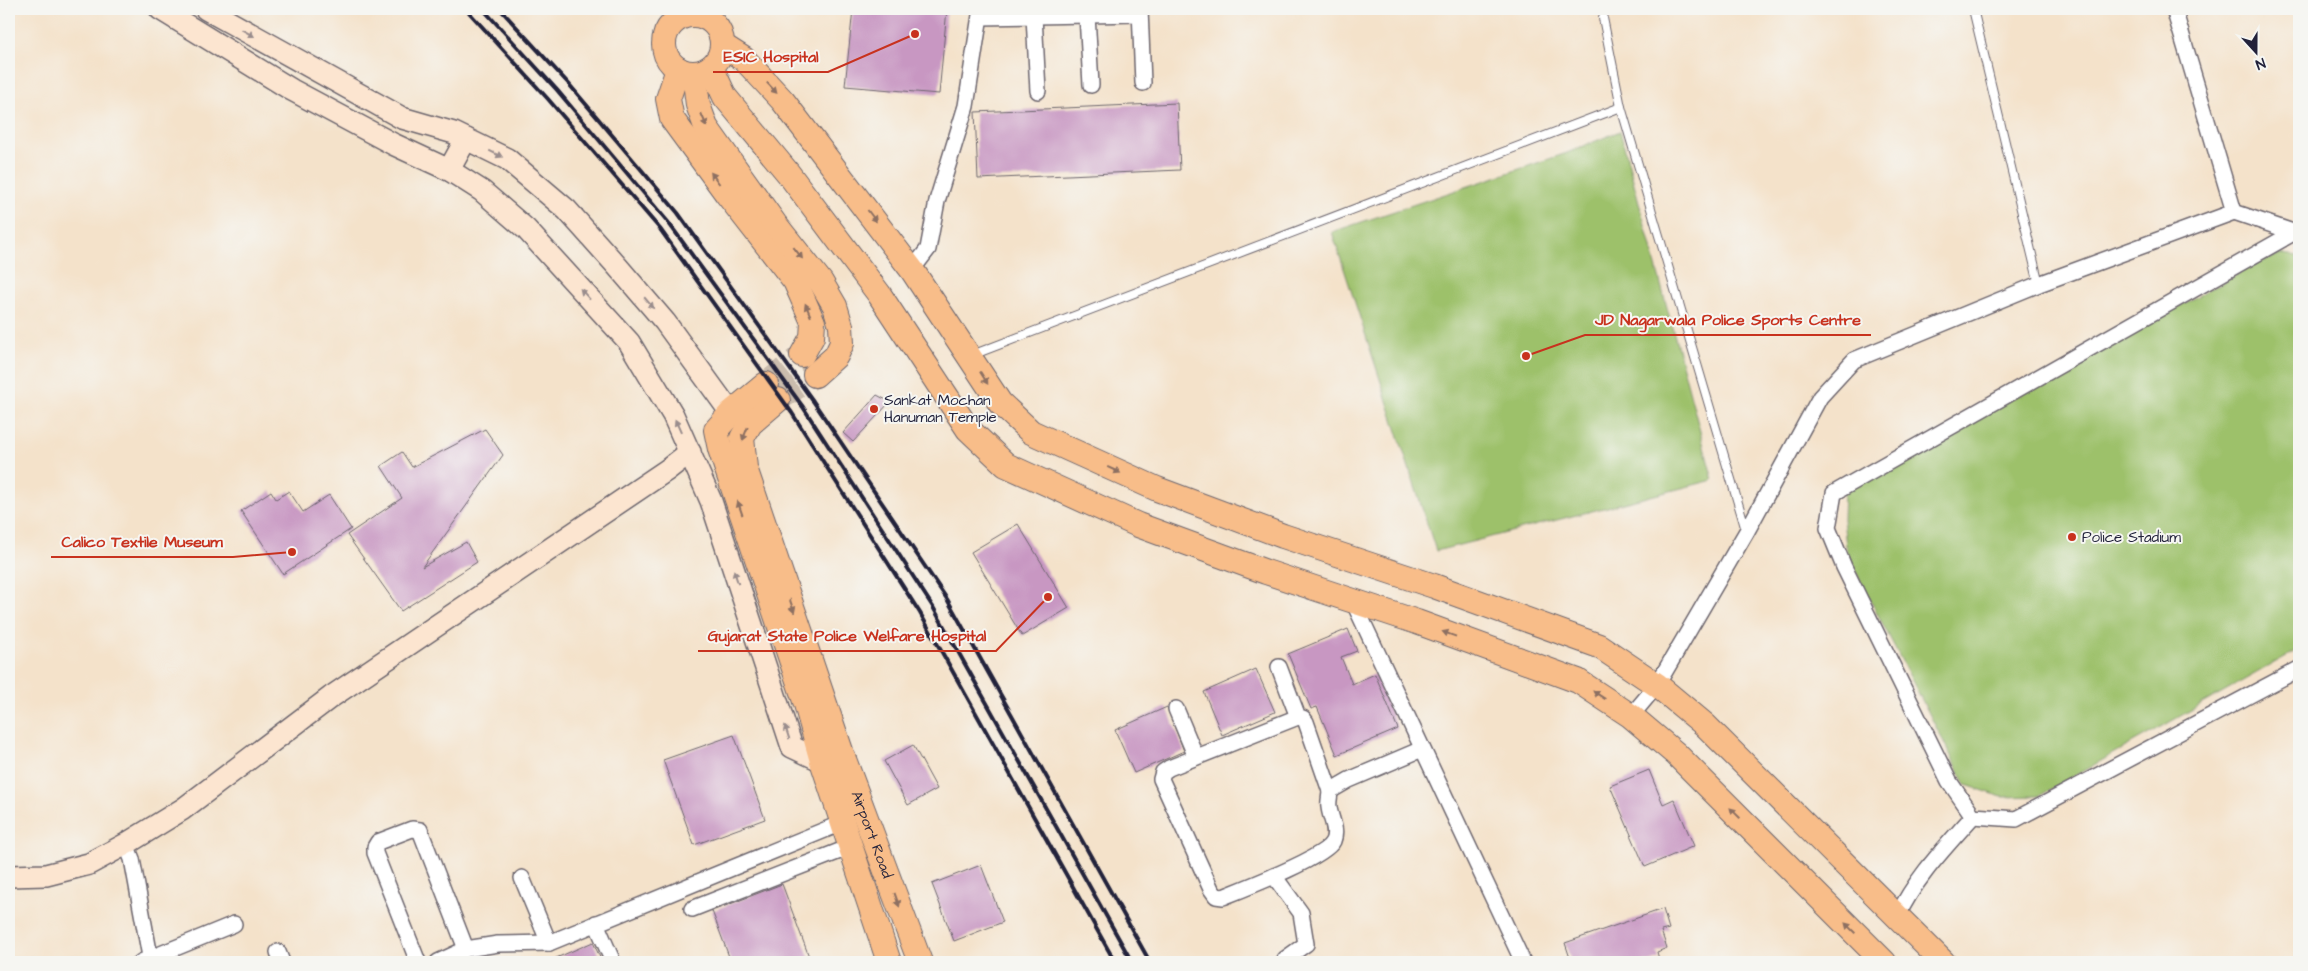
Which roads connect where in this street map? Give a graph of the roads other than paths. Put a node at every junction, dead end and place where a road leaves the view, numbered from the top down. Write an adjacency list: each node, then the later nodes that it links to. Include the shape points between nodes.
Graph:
1 (160, 9): 20 (street, via 292,90)
2 (206, 9): 19 (street, one-way to 19, via 402,118)
3 (658, 9): 12 (main road)
4 (1605, 9): 18 (lane, via 1603,18)
5 (1974, 9): 24 (lane)
6 (2174, 9): 21 (street)
7 (1140, 11): 10 (street); 15 (street)
8 (981, 13): 11 (street); 23 (street, via 966,106 937,201 928,249)
9 (709, 15): 12 (main road, via 687,16 672,24); 13 (main road, via 721,36)
10 (1087, 15): 11 (street); 16 (street)
11 (1034, 16): 17 (street)
12 (667, 31): 14 (main road, via 664,48 671,63)
13 (722, 45): 14 (main road, via 717,60); 23 (main road, one-way to 23, via 744,59 783,101)
14 (694, 69): 25 (main road, one-way to 14, via 812,337 813,322 795,281 672,119 668,99); 27 (main road, one-way to 27, via 698,105 706,126 775,224 821,282 835,306 842,343 836,356); 31 (main road, via 725,97 788,173 879,294 968,429 1006,465 1138,525)
15 (1143, 83)
16 (1091, 85)
17 (1038, 91)
18 (1621, 107): 26 (lane); 30 (lane)
19 (466, 139): 20 (street); 28 (street, one-way to 28, via 507,158 567,210 665,322)
20 (449, 170): 29 (street, one-way to 20, via 673,415 629,342 526,229 482,191)
21 (2234, 212): 22 (street); 24 (street)
22 (2297, 233): 43 (street, via 1834,493 1828,528 1844,567 1949,781)
23 (912, 270): 26 (main road)
24 (2039, 284): 30 (street, via 1854,360 1820,397)
25 (802, 355)
26 (970, 355): 34 (main road, one-way to 34, via 1000,403 1031,432 1157,490 1599,646)
27 (815, 376)
28 (731, 413): 35 (main road, one-way to 28, via 720,450 716,430); 35 (main road, one-way to 35, via 772,392 742,438 745,468)
29 (690, 452): 40 (street, one-way to 29, via 792,747 711,501); 45 (street, via 331,697 183,809)
30 (1747, 531): 34 (street)
31 (1354, 601): 37 (main road, one-way to 31, via 1578,681); 39 (street)
32 (1279, 667): 38 (street)
33 (2299, 669): 43 (street, via 2016,819)
34 (1657, 684): 37 (street); 51 (main road, via 1705,725)
35 (816, 705): 40 (main road, Airport Road)
36 (1176, 709): 41 (street)
37 (1631, 716): 64 (main road, one-way to 37, via 1676,754)
38 (1298, 718): 41 (street); 42 (street, via 1306,722)
39 (1422, 749): 42 (street, via 1348,780); 63 (street)
40 (832, 757): 44 (main road, Airport Road); 62 (main road, Airport Road, one-way to 62)
41 (1196, 757): 48 (street, via 1168,768 1161,779 1211,889 1216,896 1223,897)
42 (1330, 791): 48 (street, via 1329,807 1335,828 1333,841 1326,849)
43 (1974, 816): 51 (street, via 1931,863 1909,892)
44 (842, 823): 46 (main road, Airport Road); 52 (street)
45 (126, 844): 47 (street, via 89,864 46,875); 57 (street, via 132,859)
46 (850, 847): 50 (street); 61 (main road, Airport Road)
47 (9, 876)
48 (1274, 876): 56 (street, via 1301,913 1306,944)
49 (522, 878): 54 (street)
50 (692, 910)
51 (1897, 917): 65 (main road)
52 (596, 923): 54 (street); 60 (street)
53 (234, 924): 57 (street)
54 (548, 943): 55 (street, via 498,944)
55 (466, 949): 58 (street, via 420,830 412,829 378,842 375,853); 59 (street)
56 (1285, 959)
57 (147, 961)
58 (418, 962)
59 (438, 962)
60 (614, 962)
61 (889, 962)
62 (920, 962)
63 (1523, 962)
64 (1884, 962)
65 (1943, 962)

